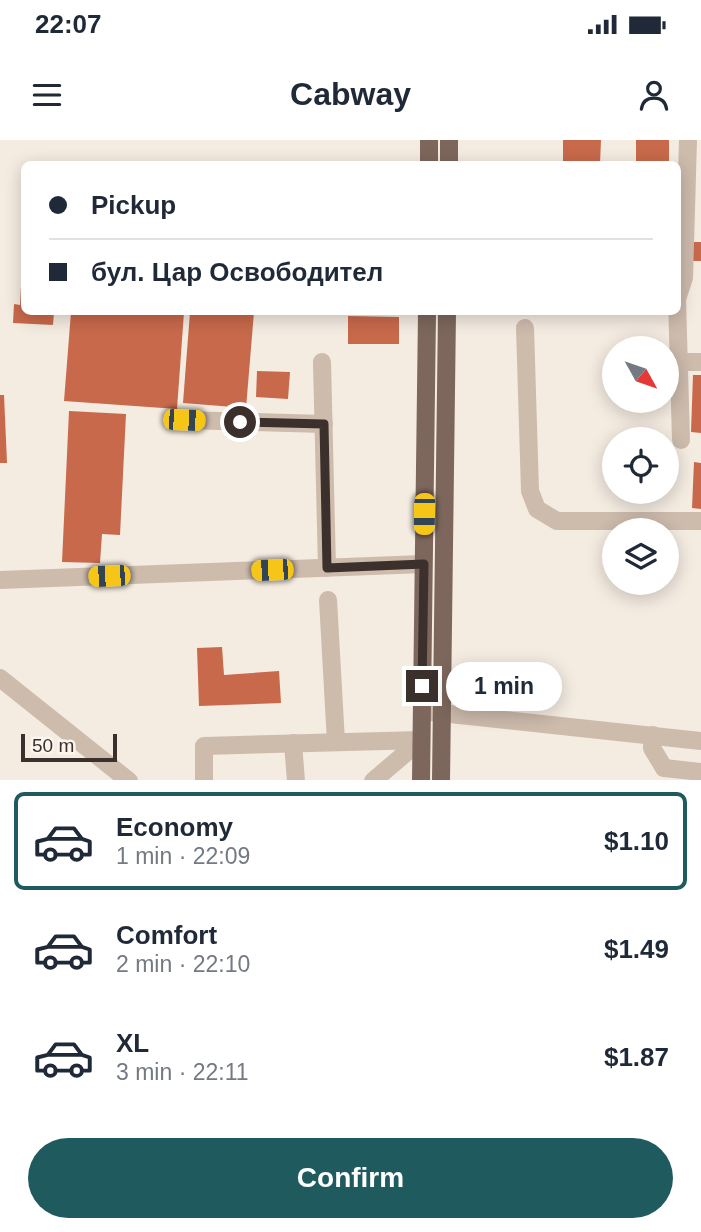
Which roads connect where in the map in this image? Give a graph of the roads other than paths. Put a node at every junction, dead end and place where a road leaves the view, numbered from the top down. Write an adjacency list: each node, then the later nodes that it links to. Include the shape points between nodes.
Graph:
1 (429, 140): 4 (main road)
2 (449, 140): 5 (main road)
3 (688, 140): 6 (street)
4 (429, 161)
5 (449, 161)
6 (687, 278)
7 (427, 315): 19 (main road)
8 (447, 315): 25 (main road)
9 (678, 315): 11 (street)
10 (526, 328): 18 (street, via 530,491 537,509 557,521)
11 (678, 336)
12 (322, 362): 16 (street)
13 (679, 362): 14 (street); 17 (street)
14 (701, 362)
15 (184, 420): 16 (street)
16 (324, 424): 20 (street)
17 (681, 440)
18 (701, 521)
19 (424, 564): 20 (street); 24 (main road)
20 (327, 568): 21 (street)
21 (0, 580)
22 (328, 600): 29 (street)
23 (0, 678): 32 (street)
24 (422, 711): 25 (street); 27 (main road)
25 (442, 711): 26 (street); 37 (main road)
26 (653, 735): 28 (street); 31 (street, via 653,748 664,768)
27 (421, 740): 29 (street); 35 (street); 36 (main road)
28 (701, 741)
29 (336, 742): 30 (street)
30 (293, 743): 33 (street, via 204,747); 34 (street)
31 (701, 772)
32 (129, 780)
33 (204, 780)
34 (296, 780)
35 (373, 780)
36 (421, 780)
37 (441, 780)

